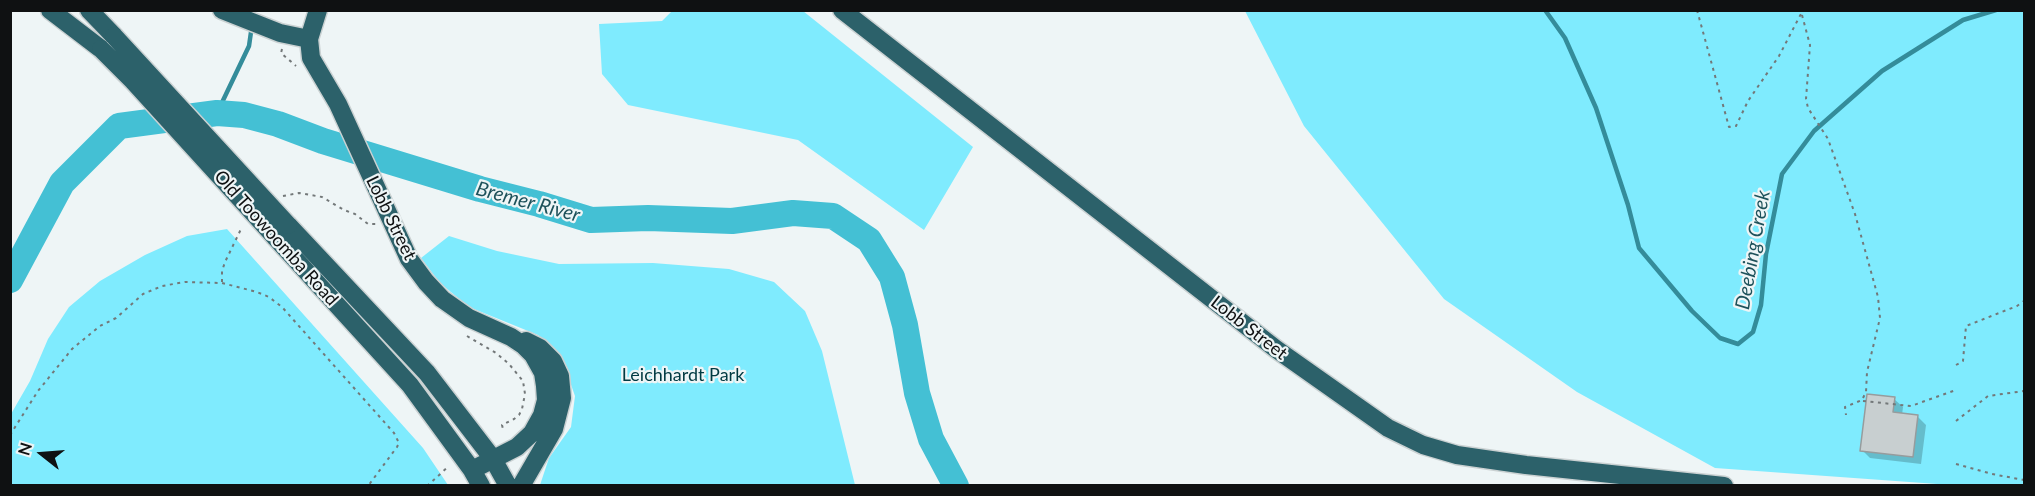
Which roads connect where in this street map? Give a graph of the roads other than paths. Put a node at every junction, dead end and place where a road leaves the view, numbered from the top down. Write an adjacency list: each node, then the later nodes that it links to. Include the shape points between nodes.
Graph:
1 (50, 10): 7 (main road, Old Toowoomba Road, bridge, via 101,49)
2 (89, 10): 7 (main road, Old Toowoomba Road, bridge)
3 (318, 10): 6 (main road, Lobb Street)
4 (842, 10): 13 (main road, Lobb Street, via 1276,349 1388,428 1423,445 1457,455)
5 (225, 12): 6 (main road, via 280,33)
6 (309, 39): 8 (main road, Lobb Street, via 313,64 338,104 409,259 442,299 469,318)
7 (281, 231): 9 (main road, Old Toowoomba Road, via 427,373); 10 (main road, Old Toowoomba Road, via 410,385)
8 (507, 335): 9 (main road, Lobb Street, via 537,361 546,400 539,422 528,438); 12 (main road, via 550,356 558,369 562,390 554,429)
9 (493, 459): 10 (main road, Lobb Street); 11 (main road, Old Toowoomba Road)
10 (477, 478)
11 (508, 486)
12 (521, 486)
13 (1725, 486)

